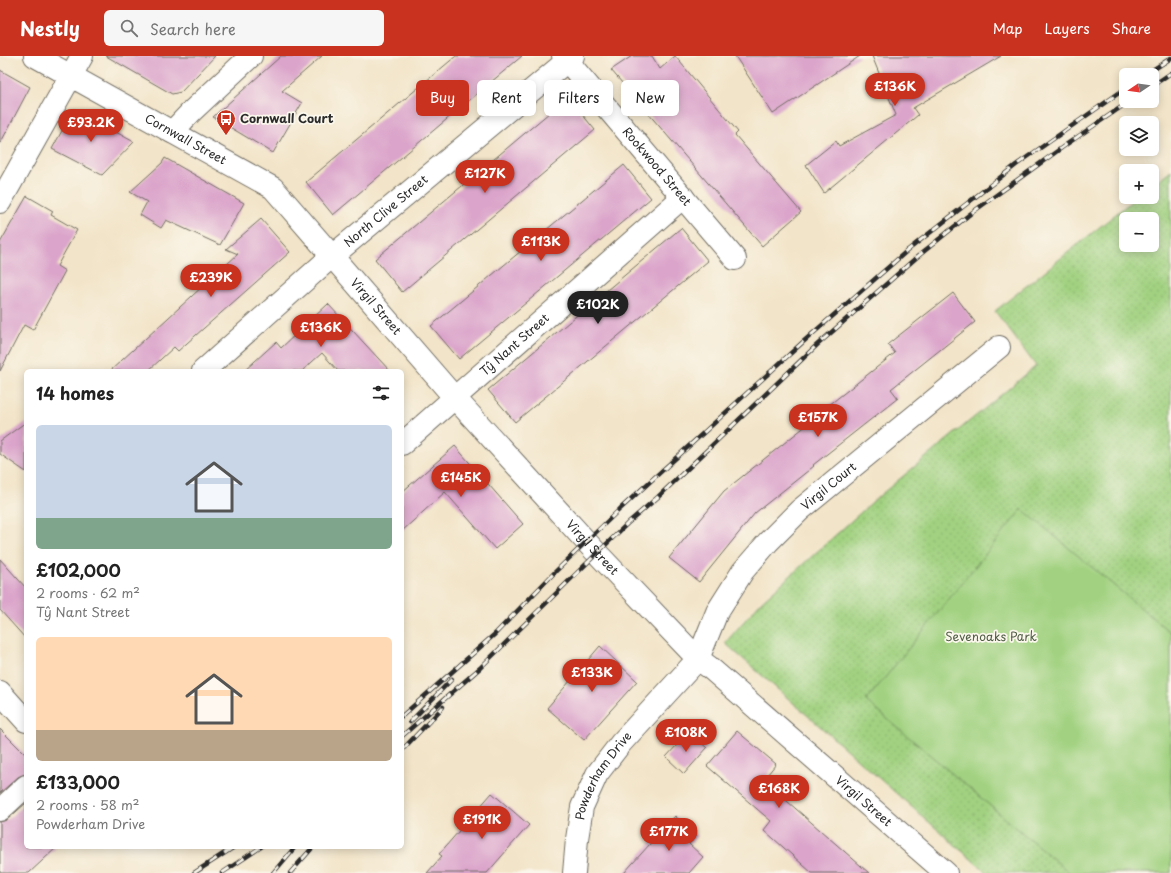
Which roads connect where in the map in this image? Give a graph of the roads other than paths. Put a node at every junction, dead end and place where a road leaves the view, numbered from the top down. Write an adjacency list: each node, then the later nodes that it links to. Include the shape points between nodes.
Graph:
1 (35, 56): 5 (street, Cornwall Street)
2 (82, 56): 5 (street)
3 (250, 56): 6 (street)
4 (568, 57): 8 (street, Rookwood Street); 10 (street, North Clive Street)
5 (71, 76): 6 (street, Cornwall Street); 9 (street)
6 (172, 132): 7 (street, Cornwall Street)
7 (273, 188): 10 (street, Virgil Street)
8 (683, 197): 11 (street, Rookwood Street); 14 (street, Tŷ Nant Street)
9 (0, 202)
10 (331, 257): 13 (street, North Clive Street); 14 (street, Virgil Street)
11 (735, 259)
12 (999, 347): 16 (street, Virgil Court, via 800,510 768,542 743,571 717,612)
13 (205, 369)
14 (454, 397): 15 (street, Tŷ Nant Street); 16 (street, Virgil Street)
15 (404, 442)
16 (698, 660): 21 (street, Powderham Drive, via 621,743 597,774 582,807); 22 (street, Virgil Street)
17 (0, 692): 18 (street)
18 (24, 719)
19 (24, 788): 20 (street)
20 (0, 810)
21 (574, 873)
22 (946, 873)

